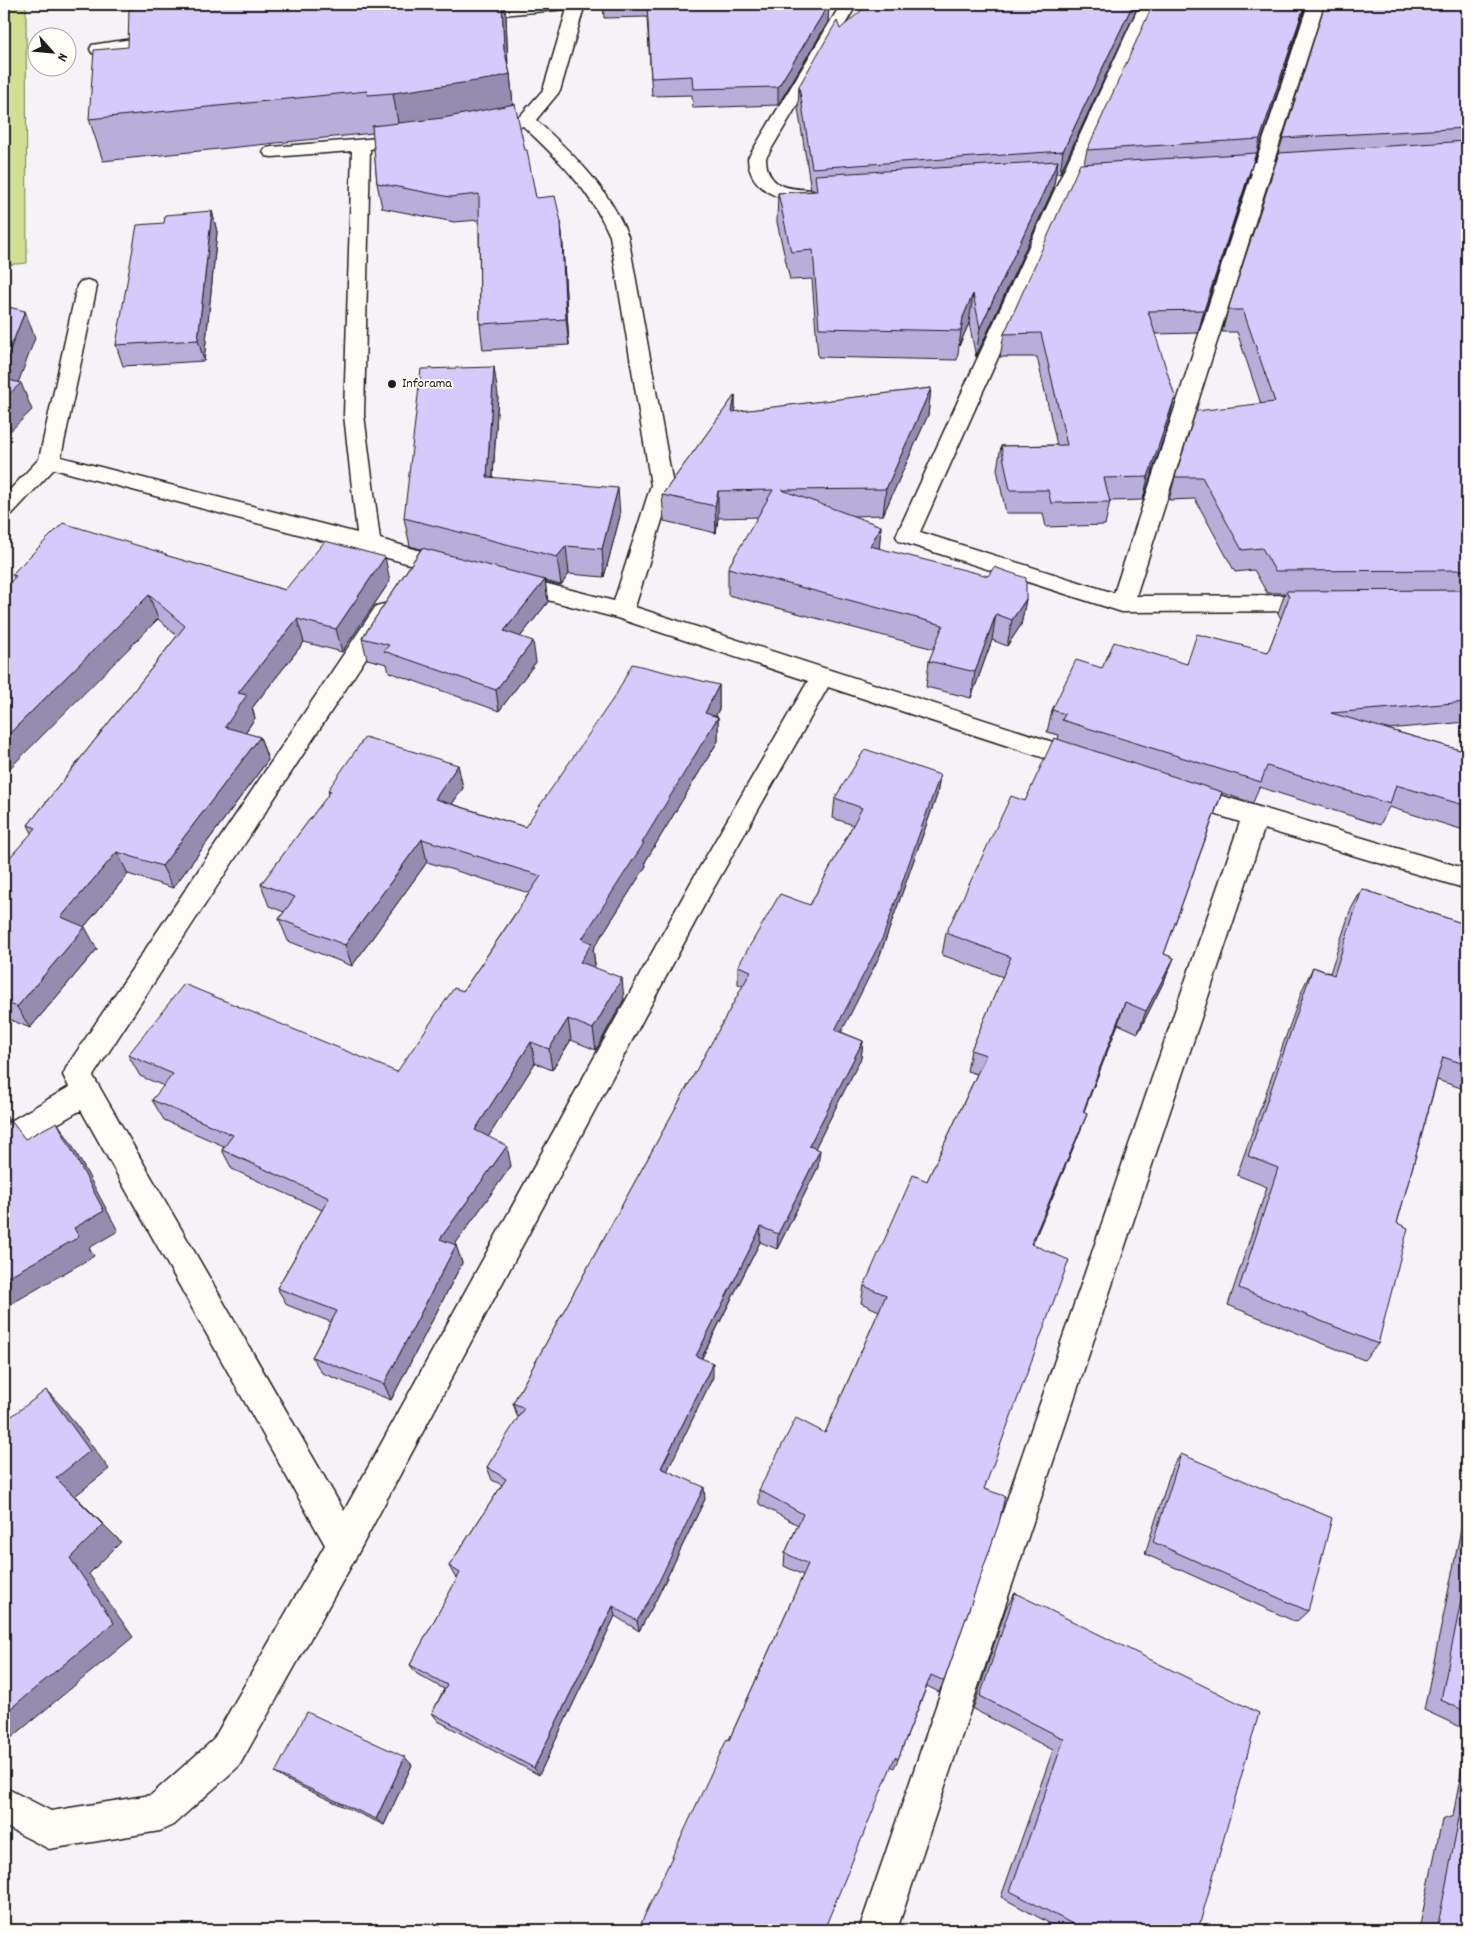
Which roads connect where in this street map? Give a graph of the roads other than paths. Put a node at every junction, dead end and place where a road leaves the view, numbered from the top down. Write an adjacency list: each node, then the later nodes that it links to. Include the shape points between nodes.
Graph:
1 (576, 4): 5 (street); 8 (street, via 551,91)
2 (849, 4): 16 (street, via 757,158 759,173 769,186 808,197)
3 (1148, 4): 23 (street, via 907,536)
4 (1316, 4): 14 (street)
5 (457, 14)
6 (181, 37): 7 (street)
7 (98, 49)
8 (526, 120): 9 (street); 24 (street, via 582,176 605,205 619,236 662,485)
9 (495, 128)
10 (400, 142): 11 (street)
11 (362, 145): 12 (street); 20 (street, via 354,415)
12 (272, 152)
13 (1330, 163): 14 (street)
14 (1262, 167): 15 (street); 23 (street)
15 (1194, 172)
16 (838, 195)
17 (87, 286): 18 (street)
18 (49, 461): 19 (street); 20 (street)
19 (4, 509)
20 (369, 544): 21 (street)
21 (408, 575): 24 (street, via 482,575); 30 (street, via 77,1076)
22 (1339, 603): 23 (street)
23 (1122, 604)
24 (622, 610): 25 (street)
25 (822, 677): 26 (street); 32 (street, via 699,892)
26 (1104, 769)
27 (1161, 787): 28 (street)
28 (1255, 817): 29 (street); 34 (street)
29 (1467, 879)
30 (86, 1092): 31 (street); 32 (street)
31 (4, 1140)
32 (344, 1545): 33 (street, via 226,1753 160,1812 48,1830)
33 (4, 1806)
34 (878, 1930)

